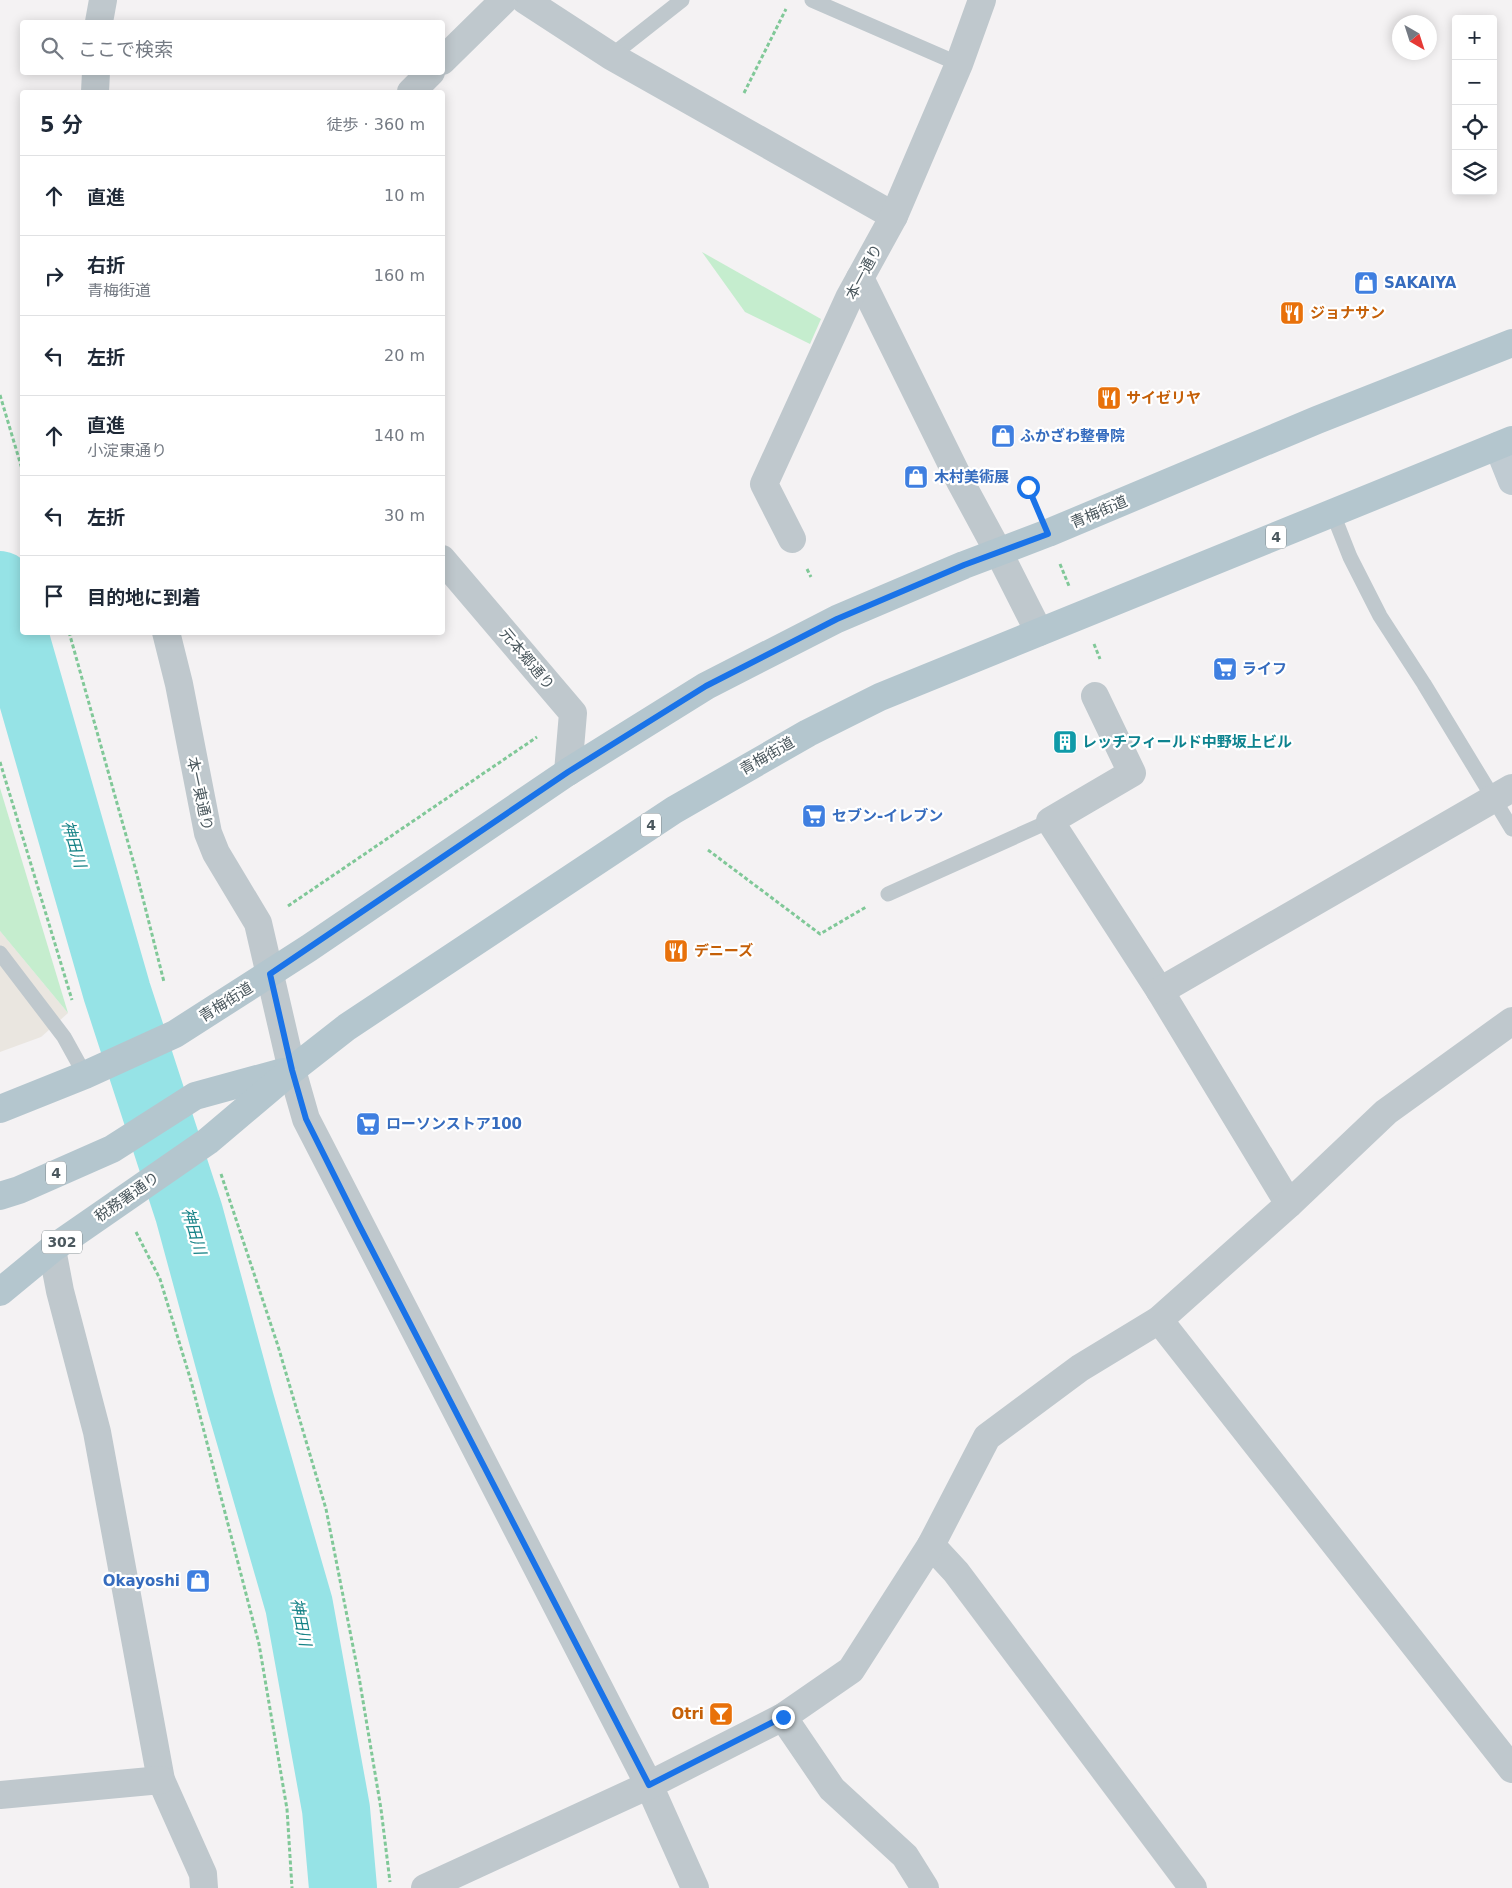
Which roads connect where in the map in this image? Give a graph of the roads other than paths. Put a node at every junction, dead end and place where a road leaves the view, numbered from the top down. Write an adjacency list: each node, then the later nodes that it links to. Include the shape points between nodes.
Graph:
1 (103, 0): 7 (street)
2 (504, 0): 9 (street)
3 (525, 0): 8 (street)
4 (682, 0): 8 (lane)
5 (812, 0): 10 (lane)
6 (982, 0): 10 (street, 本一通り)
7 (99, 20)
8 (611, 56): 15 (street)
9 (445, 58)
10 (959, 64): 15 (street, 本一通り)
11 (96, 75): 13 (street)
12 (428, 75): 14 (street)
13 (95, 90)
14 (413, 90)
15 (894, 216): 16 (street, 本一通り)
16 (860, 278): 21 (street, 本一通り, via 764,484); 22 (street)
17 (1512, 343): 22 (main road, 青梅街道, via 1317,420)
18 (1505, 443): 19 (street); 20 (main road, 青梅街道 / 4)
19 (1512, 481)
20 (1333, 514): 24 (main road, 青梅街道 / 4); 28 (lane, via 1350,557 1380,616)
21 (792, 539)
22 (999, 553): 24 (street); 27 (main road, 青梅街道, via 828,623 706,686)
23 (445, 563): 27 (street, 元本郷通り, via 573,713)
24 (1038, 632): 36 (main road, 青梅街道 / 4, via 880,697 808,733 674,810 347,1027)
25 (167, 635): 33 (street, 本一東通り, via 180,684 208,833 216,853 258,923)
26 (1095, 696): 29 (street, via 1132,773)
27 (568, 772): 33 (main road, 青梅街道)
28 (1503, 794): 30 (lane); 34 (street)
29 (1050, 821): 31 (lane); 34 (street)
30 (1512, 829)
31 (888, 894)
32 (0, 953): 37 (lane, via 64,1037)
33 (270, 974): 36 (street, 本一東通り); 37 (main road, 青梅街道, via 176,1034)
34 (1160, 991): 40 (street)
35 (1512, 1021): 40 (street, via 1386,1112)
36 (292, 1070): 39 (main road, 4, via 195,1096 112,1149); 41 (main road, 税務署通り / 302, via 208,1141); 48 (street, 本一東通り, via 306,1119)
37 (85, 1075): 38 (main road, 青梅街道)
38 (0, 1109)
39 (0, 1196)
40 (1289, 1204): 43 (street)
41 (52, 1249): 42 (main road, 税務署通り / 302); 47 (street, via 96,1432)
42 (0, 1292)
43 (1159, 1320): 44 (street, via 1080,1368 987,1437); 46 (street)
44 (931, 1545): 45 (street, via 851,1670); 54 (street, via 956,1572)
45 (783, 1717): 48 (street); 53 (street, via 832,1789 905,1856)
46 (1512, 1768)
47 (161, 1780): 49 (street); 50 (street, via 203,1874)
48 (649, 1785): 51 (street); 52 (street, 本一東通り)
49 (0, 1795)
50 (204, 1888)
51 (425, 1888)
52 (695, 1888)
53 (925, 1888)
54 (1193, 1888)

